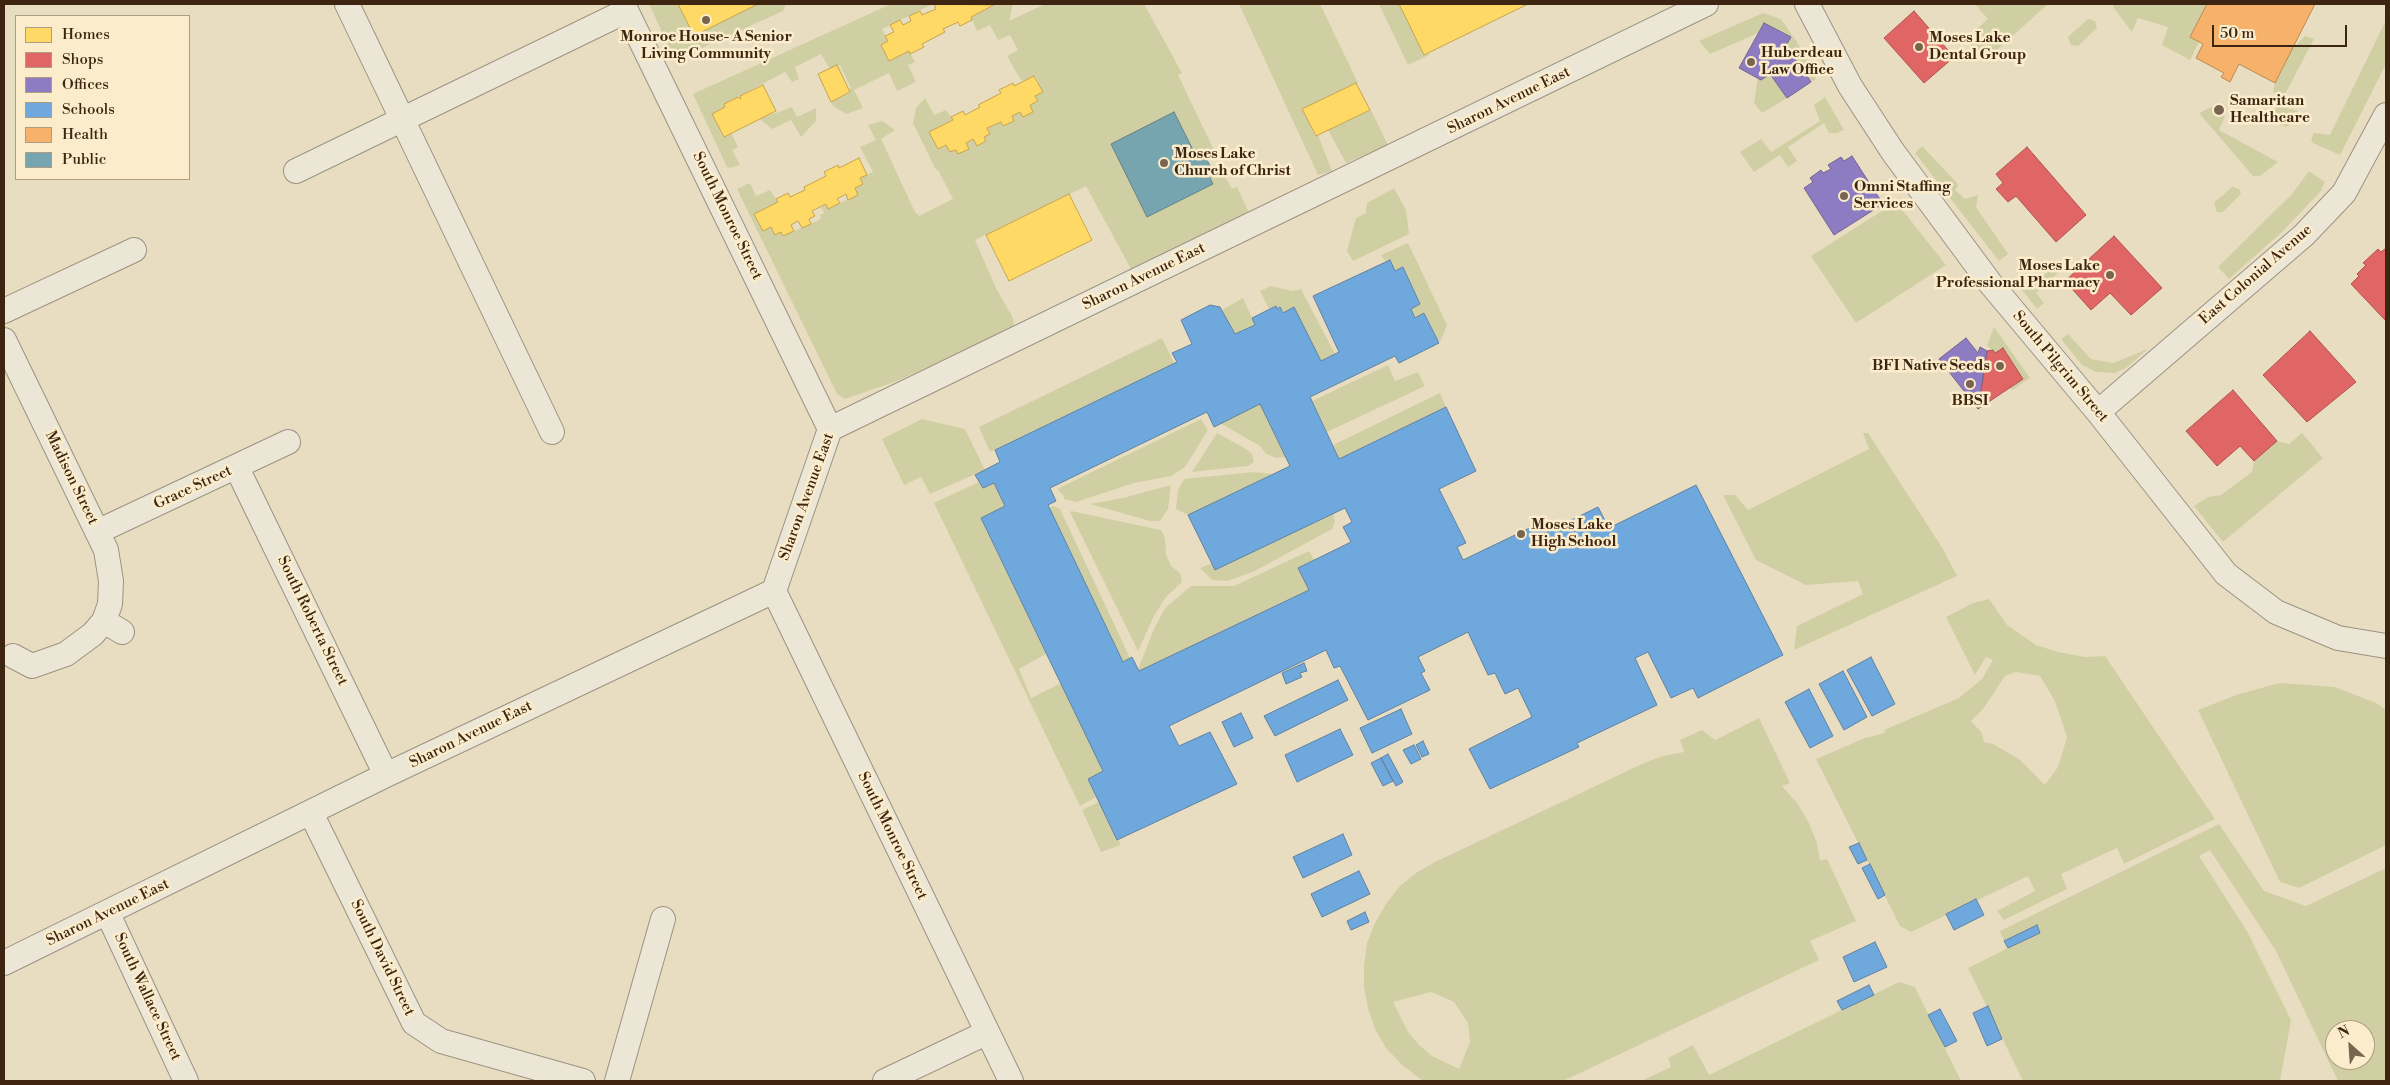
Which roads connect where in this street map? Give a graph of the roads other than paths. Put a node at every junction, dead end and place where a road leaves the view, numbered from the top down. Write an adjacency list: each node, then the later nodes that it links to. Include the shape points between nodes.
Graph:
1 (348, 4): 6 (street)
2 (1706, 4): 12 (street, Sharon Avenue East)
3 (1807, 4): 11 (street, South Pilgrim Street, via 1850,86 1893,152 1990,283)
4 (624, 7): 6 (street); 12 (street, South Monroe Street)
5 (2386, 115): 11 (street, East Colonial Avenue, via 2344,192 2304,235)
6 (402, 119): 7 (street); 13 (street)
7 (296, 171)
8 (134, 250): 9 (street)
9 (4, 311)
10 (4, 340): 16 (street, Madison Street)
11 (2098, 412): 18 (street, South Pilgrim Street, via 2226,574 2276,612 2338,638)
12 (830, 429): 17 (street, Sharon Avenue East)
13 (552, 432)
14 (288, 442): 15 (street, Grace Street)
15 (237, 468): 16 (street, Grace Street); 20 (street, South Roberta Street)
16 (97, 532): 19 (street, Madison Street, via 110,567 113,627 93,634 66,654 32,666)
17 (774, 591): 20 (street, Sharon Avenue East); 25 (street, South Monroe Street)
18 (2386, 646)
19 (13, 656)
20 (386, 775): 21 (street, Sharon Avenue East)
21 (311, 813): 22 (street, Sharon Avenue East); 27 (street, South David Street, via 414,1023 441,1041)
22 (108, 914): 24 (street, Sharon Avenue East); 26 (street, South Wallace Street)
23 (663, 919): 28 (street)
24 (4, 963)
25 (986, 1032): 29 (street); 30 (street, South Monroe Street)
26 (186, 1081)
27 (583, 1081)
28 (617, 1081)
29 (885, 1081)
30 (1011, 1081)

